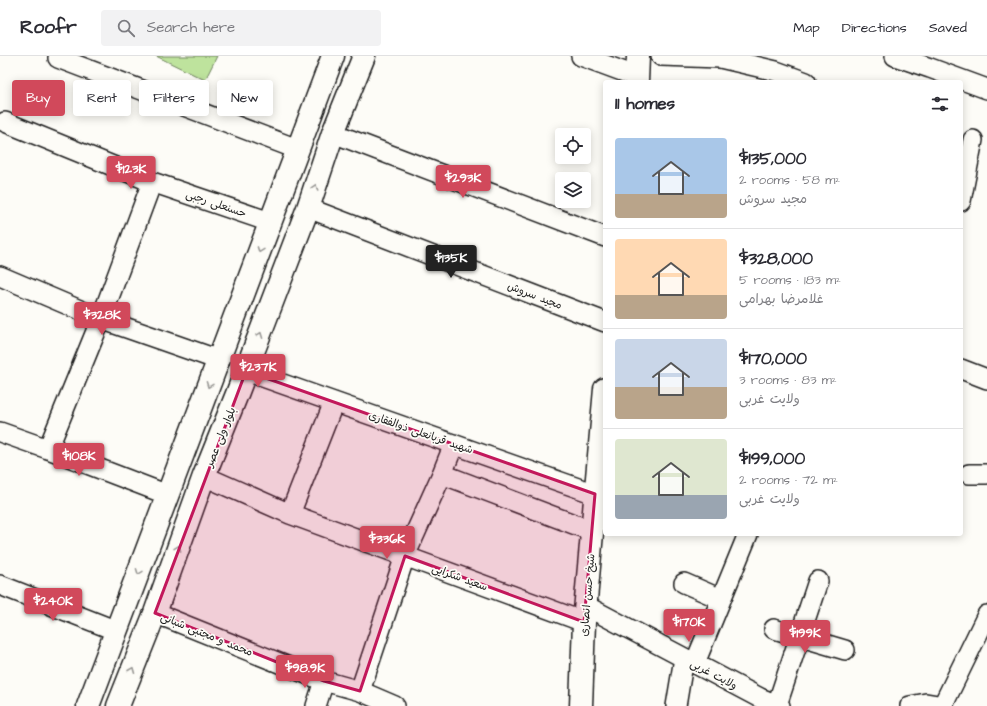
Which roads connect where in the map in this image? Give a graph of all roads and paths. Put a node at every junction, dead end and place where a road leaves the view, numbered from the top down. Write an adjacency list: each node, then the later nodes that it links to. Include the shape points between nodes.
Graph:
1 (333, 56): 17 (main road)
2 (364, 56): 15 (main road, بلوار ولی عصر)
3 (581, 56): 9 (street)
4 (661, 56): 6 (street)
5 (895, 56): 8 (street)
6 (721, 57): 10 (street)
7 (58, 58): 17 (street)
8 (928, 69): 11 (street)
9 (638, 72)
10 (801, 80)
11 (959, 80)
12 (963, 81): 13 (street)
13 (987, 90)
14 (5, 122): 18 (street, حسنعلی رجبی)
15 (333, 133): 20 (main road, بلوار ولی عصر, one-way to 15); 22 (street)
16 (974, 140): 19 (street)
17 (297, 149): 21 (main road)
18 (152, 182): 21 (street, حسنعلی رجبی); 24 (street)
19 (963, 192)
20 (308, 208): 25 (street, مجید سروش); 28 (main road, بلوار ولی عصر, one-way to 20)
21 (270, 222): 26 (main road, one-way to 26)
22 (603, 236)
23 (0, 276): 24 (street)
24 (101, 319): 26 (street); 34 (street)
25 (603, 321)
26 (219, 360): 37 (main road, one-way to 37)
27 (963, 370): 29 (street)
28 (246, 371): 30 (street, شهید قربانعلی ذوالفقاری); 36 (main road, بلوار ولی عصر)
29 (987, 379)
30 (334, 402): 33 (street, شهید قربانعلی ذوالفقاری); 39 (street)
31 (0, 432): 34 (street)
32 (603, 439): 38 (main road, شیخ حسن انصاری)
33 (454, 444): 35 (street); 38 (street, شهید قربانعلی ذوالفقاری)
34 (48, 449): 37 (street)
35 (442, 474): 40 (street); 42 (street)
36 (204, 476): 39 (street, سعید شکرایی); 47 (main road, بلوار ولی عصر, one-way to 36)
37 (168, 495): 51 (main road, one-way to 51)
38 (598, 503): 40 (main road, شیخ حسن انصاری)
39 (290, 514): 42 (street, سعید شکرایی)
40 (592, 531): 48 (main road, شیخ حسن انصاری)
41 (747, 536): 46 (street)
42 (405, 556): 48 (street, سعید شکرایی); 56 (street)
43 (818, 581): 52 (street)
44 (684, 583): 46 (street)
45 (0, 585): 51 (street)
46 (722, 599): 54 (street)
47 (155, 613): 55 (street, محمد و مجتبی شبانی); 59 (main road, بلوار ولی عصر, one-way to 47)
48 (585, 614): 54 (street, ولایت غربی); 62 (main road, شیخ حسن انصاری)
49 (987, 615): 65 (street)
50 (774, 629): 52 (street)
51 (116, 631): 58 (main road)
52 (800, 636): 53 (street); 57 (street)
53 (845, 650)
54 (690, 661): 57 (street, ولایت غربی, via 760,698); 63 (street)
55 (324, 681): 56 (street, محمد و مجتبی شبانی); 60 (street)
56 (360, 691): 61 (street, محمد و مجتبی شبانی)
57 (779, 705)
58 (88, 706)
59 (118, 706)
60 (316, 706)
61 (394, 706)
62 (581, 706)
63 (676, 706)
64 (910, 706): 65 (street, via 926,703)
65 (944, 706)

